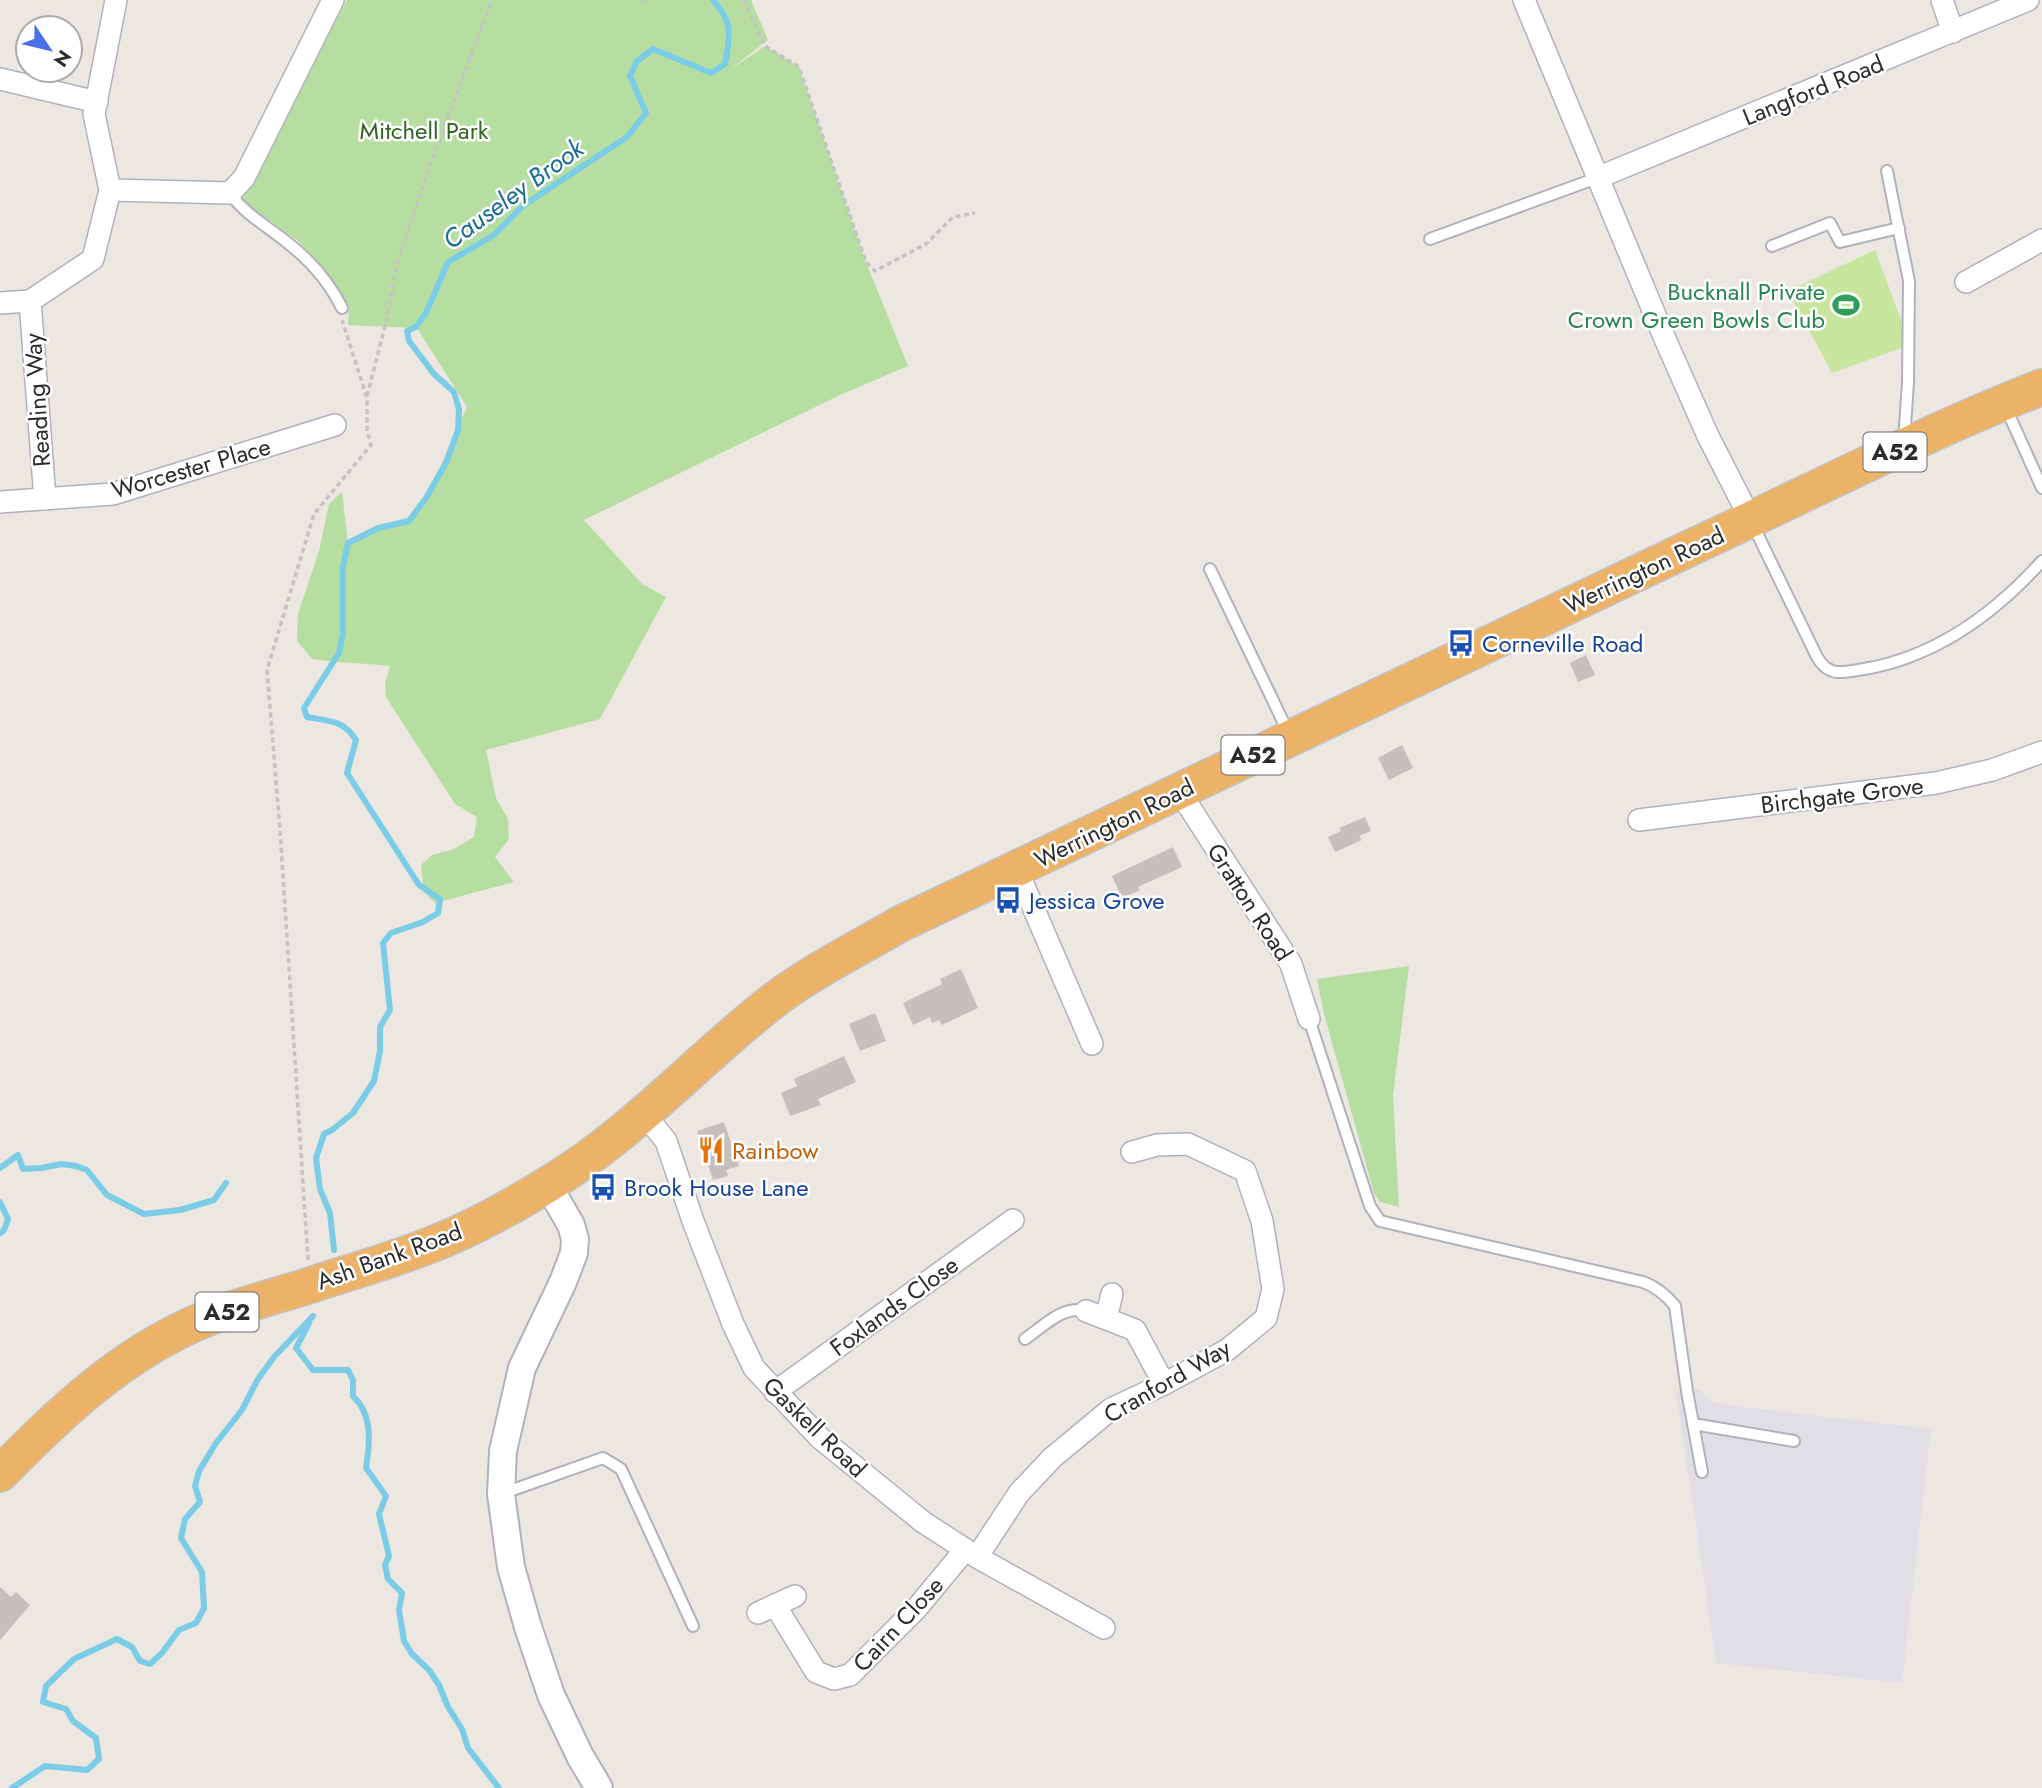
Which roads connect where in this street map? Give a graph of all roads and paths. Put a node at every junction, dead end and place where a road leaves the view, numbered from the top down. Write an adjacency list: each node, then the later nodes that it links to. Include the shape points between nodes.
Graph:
1 (117, 0): 12 (street)
2 (332, 0): 16 (street, via 244,178)
3 (492, 0): 27 (path, via 397,264)
4 (639, 0): 5 (path)
5 (647, 0)
6 (744, 0): 17 (path, via 765,46 799,67 866,262 875,271 926,244 953,217)
7 (1524, 0): 14 (street)
8 (1942, 0): 10 (street)
9 (2028, 0): 10 (street, Langford Road)
10 (1953, 32): 14 (street, Langford Road)
11 (0, 79): 12 (street)
12 (96, 102): 15 (street, via 94,114)
13 (1887, 172): 18 (lane)
14 (1597, 178): 19 (lane); 34 (street, via 1707,436)
15 (110, 190): 16 (street); 23 (street, via 93,259)
16 (230, 193): 25 (lane, via 243,209 309,261 326,279)
17 (975, 213)
18 (1899, 228): 21 (lane, via 1840,242 1830,223); 30 (lane, via 1909,281)
19 (1430, 239)
20 (2042, 240): 22 (street)
21 (1772, 246)
22 (1966, 282)
23 (30, 301): 24 (street); 32 (street, Reading Way)
24 (0, 303)
25 (342, 308): 27 (path, via 342,325)
26 (2042, 387): 28 (highway, Werrington Road / A52)
27 (366, 398): 49 (path, via 371,445 314,514 267,670)
28 (2003, 402): 30 (highway, Werrington Road / A52); 31 (lane)
29 (335, 425): 32 (street, Worcester Place, via 113,494)
30 (1903, 448): 34 (highway, Werrington Road / A52)
31 (2042, 488)
32 (45, 499): 33 (street, Worcester Place)
33 (0, 502)
34 (1751, 520): 35 (lane, via 1817,657 1832,672 1882,666 1928,650 1973,623 2020,586); 37 (highway, Werrington Road / A52)
35 (2042, 561)
36 (1210, 569): 37 (lane)
37 (1290, 737): 39 (highway, Werrington Road / A52)
38 (2042, 752): 40 (street, Birchgate Grove, via 1936,783)
39 (1179, 791): 41 (highway, Werrington Road / A52); 43 (street, Gratton Road, via 1291,964)
40 (1639, 820)
41 (1017, 870): 42 (highway, Werrington Road / A52, via 900,924); 44 (street)
42 (764, 1007): 45 (highway, Ash Bank Road / A52)
43 (1309, 1019): 55 (lane, via 1370,1206 1380,1221 1654,1286 1675,1306)
44 (1093, 1044)
45 (644, 1114): 47 (highway, Ash Bank Road / A52); 54 (street, Gaskell Road, via 666,1141 733,1324 754,1368)
46 (1132, 1152): 53 (street, Cranford Way, via 1188,1144 1245,1171 1262,1221 1273,1289 1266,1318 1227,1350)
47 (548, 1185): 49 (highway, Ash Bank Road / A52, via 438,1242); 59 (street, via 571,1225 574,1253 522,1368 503,1451)
48 (1013, 1220): 54 (street, Foxlands Close)
49 (310, 1285): 58 (highway, Ash Bank Road / A52, via 181,1330 140,1353 95,1384)
50 (1112, 1294): 51 (street)
51 (1096, 1315): 52 (lane, via 1076,1308 1065,1311); 53 (street, via 1135,1330)
52 (1026, 1339)
53 (1164, 1384): 60 (street, Cranford Way, via 1111,1409 1052,1458)
54 (775, 1392): 60 (street, Gaskell Road, via 820,1438 923,1522)
55 (1693, 1424): 56 (lane); 57 (lane)
56 (1794, 1441)
57 (1702, 1472)
58 (0, 1475)
59 (501, 1494): 62 (lane, via 603,1458 621,1469); 64 (street, via 511,1567 528,1627 551,1695)
60 (971, 1554): 61 (street, Cairn Close, via 850,1675 834,1679 816,1672 767,1609); 63 (street, Gaskell Road, via 1080,1603)
61 (795, 1596)
62 (692, 1626)
63 (1104, 1628)
64 (599, 1788)

